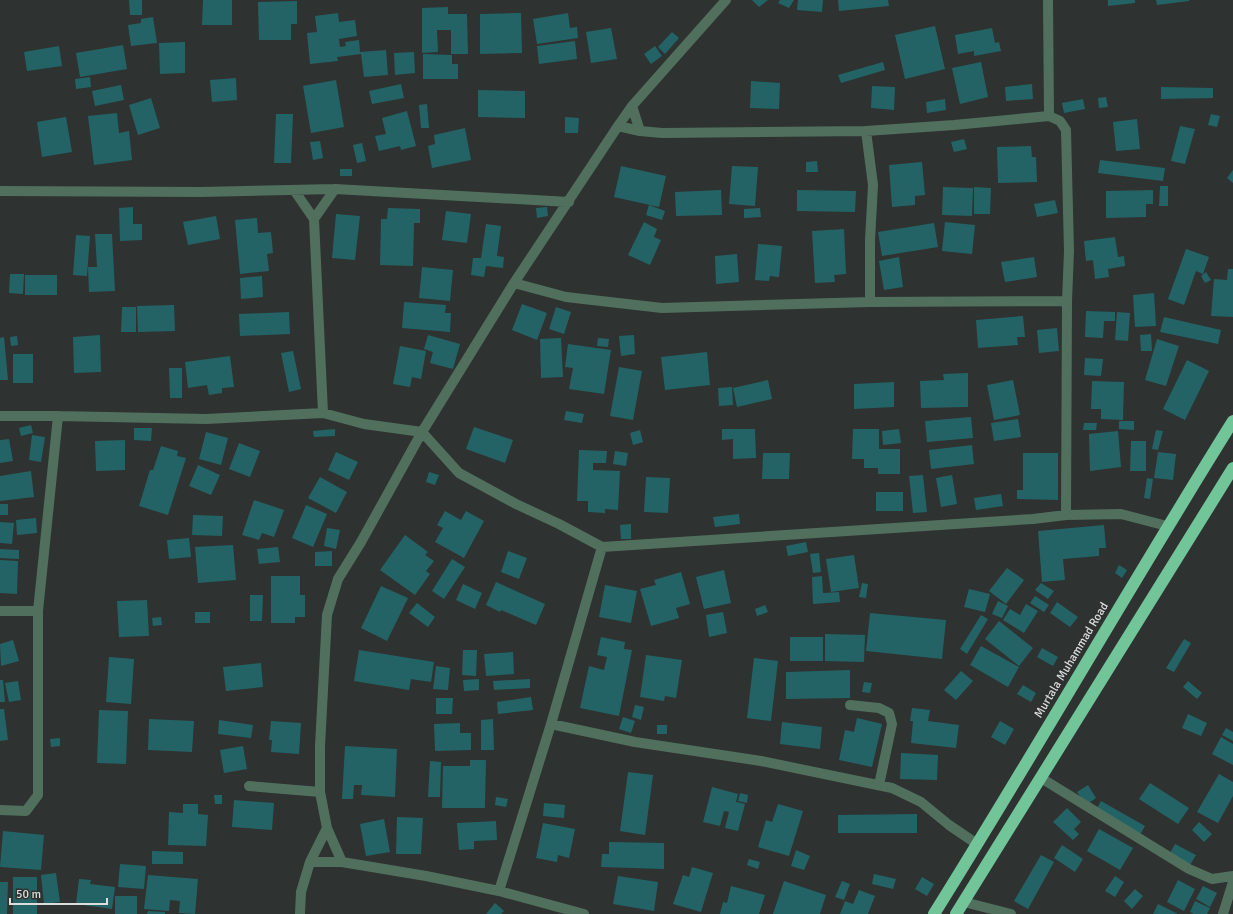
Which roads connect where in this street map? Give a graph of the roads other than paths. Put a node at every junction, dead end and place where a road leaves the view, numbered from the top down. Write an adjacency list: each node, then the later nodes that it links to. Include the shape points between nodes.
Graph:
1 (726, 0): 3 (street)
2 (1048, 0): 4 (street)
3 (632, 106): 5 (street); 6 (street)
4 (1049, 116): 7 (street); 14 (street, via 1060,121 1066,130 1069,251)
5 (618, 126): 6 (street); 11 (street)
6 (640, 131): 7 (street)
7 (866, 131): 15 (street, via 873,185)
8 (335, 189): 9 (street); 11 (street); 12 (street)
9 (294, 190): 10 (street); 12 (street)
10 (0, 191)
11 (569, 202): 13 (street)
12 (314, 219): 16 (street)
13 (514, 283): 15 (street, via 566,297 662,308); 20 (street)
14 (1067, 301): 15 (street); 22 (street)
15 (870, 302)
16 (323, 413): 18 (street, via 206,419); 20 (street, via 364,424)
17 (0, 416): 18 (street)
18 (58, 416): 26 (street)
19 (1233, 421): 23 (highway, Murtala Muhammad Road)
20 (422, 432): 24 (street, via 459,473); 32 (street, via 338,579 327,615)
21 (1233, 468): 29 (highway)
22 (1066, 515): 23 (street, via 1121,514); 24 (street)
23 (1167, 526): 35 (highway, Murtala Muhammad Road)
24 (602, 547): 28 (street)
25 (0, 611): 26 (street)
26 (38, 612): 33 (street, via 38,795 26,811)
27 (850, 705): 30 (street, via 879,708 889,714 892,724)
28 (550, 724): 30 (street, via 635,742 761,761); 40 (street)
29 (1041, 778): 38 (street, via 1189,869 1212,878); 41 (highway)
30 (879, 785): 35 (street, via 892,788 921,802)
31 (249, 786): 32 (street)
32 (320, 792): 34 (street)
33 (0, 810)
34 (327, 828): 36 (street); 37 (street)
35 (977, 844): 44 (highway, Murtala Muhammad Road)
36 (310, 862): 37 (street); 42 (street, via 301,892)
37 (342, 862): 40 (street)
38 (1233, 876)
39 (1233, 882): 47 (street)
40 (499, 891): 43 (street)
41 (964, 902): 45 (highway); 46 (street)
42 (300, 914)
43 (584, 914)
44 (934, 914)
45 (956, 914)
46 (1012, 914)
47 (1223, 914)

